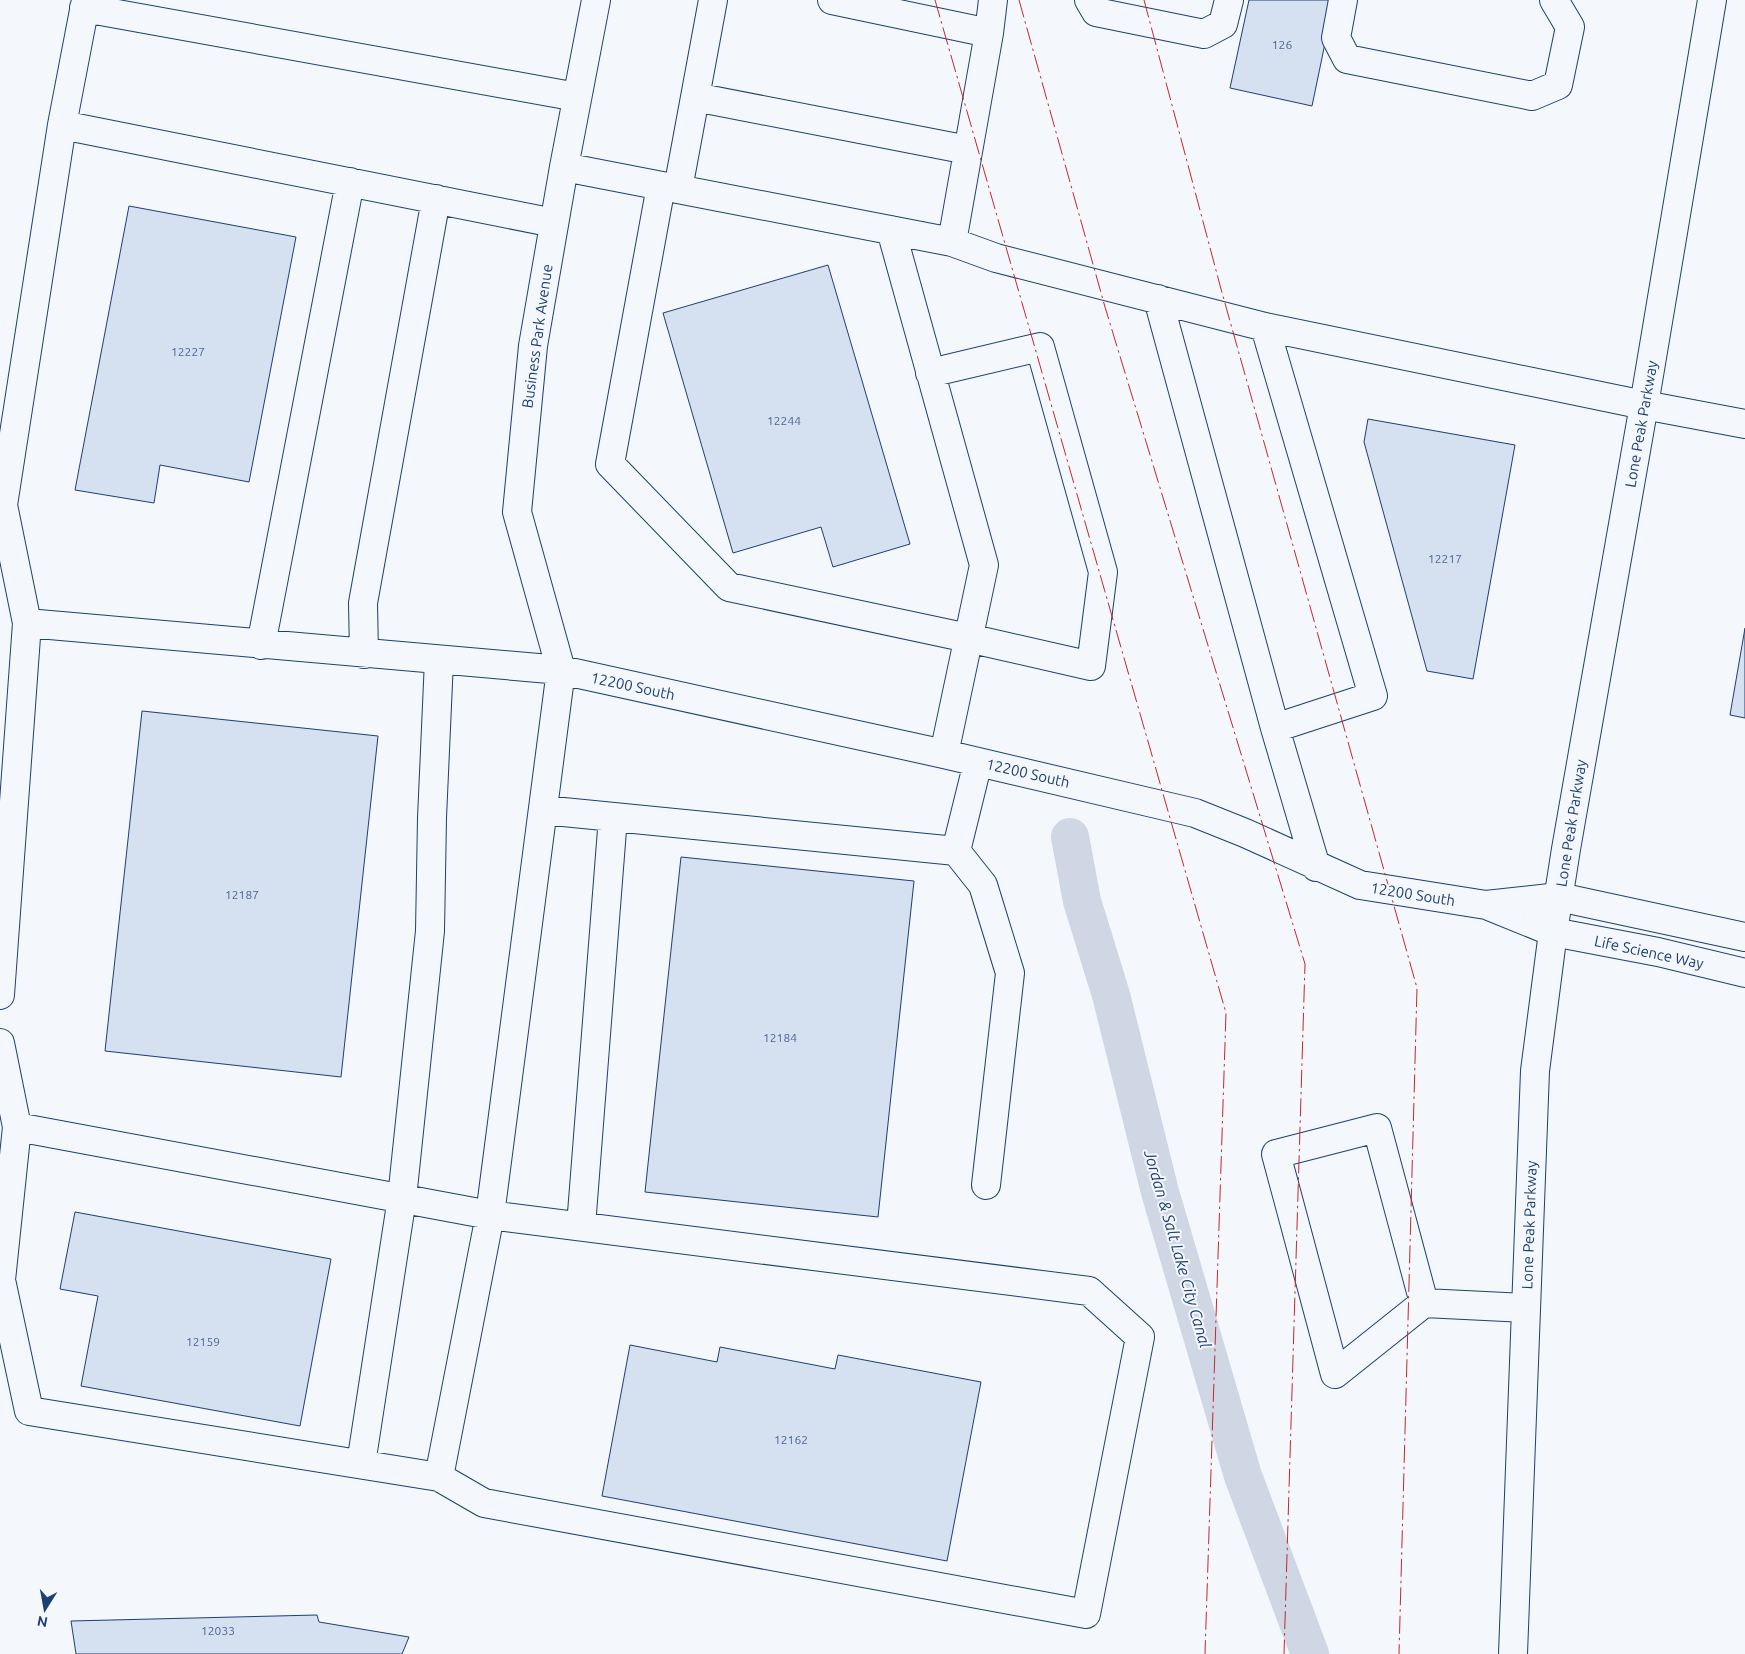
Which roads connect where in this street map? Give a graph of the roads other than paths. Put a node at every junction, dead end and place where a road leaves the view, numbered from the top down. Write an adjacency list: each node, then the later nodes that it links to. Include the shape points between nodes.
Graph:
1 (596, 0): 13 (street, Business Park Avenue)
2 (713, 0): 12 (street)
3 (832, 0): 11 (street)
4 (993, 0): 11 (street)
5 (1089, 0): 6 (street, via 1096,12 1204,34 1223,24)
6 (1229, 0)
7 (1343, 0): 8 (street, via 1336,38 1347,59 1532,96 1558,85 1570,27)
8 (1554, 0)
9 (1712, 0): 26 (street, Lone Peak Parkway)
10 (85, 4): 13 (street); 14 (street)
11 (989, 33): 15 (street)
12 (695, 97): 15 (street); 18 (street)
13 (577, 98): 16 (street, Business Park Avenue)
14 (62, 125): 17 (street); 28 (street, via 3,505)
15 (968, 150): 22 (street)
16 (564, 167): 18 (street); 20 (street, Business Park Avenue)
17 (350, 182): 19 (street); 30 (street)
18 (670, 187): 21 (street); 29 (street, via 610,464 728,587)
19 (436, 199): 20 (street); 31 (street, via 363,603)
20 (554, 223): 33 (street, Business Park Avenue, via 533,346 517,512)
21 (891, 230): 22 (street); 25 (street)
22 (952, 242): 23 (street, via 996,258)
23 (1158, 299): 24 (street); 34 (street)
24 (1266, 327): 26 (street); 34 (street, via 1373,696)
25 (930, 372): 29 (street, via 984,565); 29 (street, via 1040,347 1103,572 1091,666)
26 (1644, 405): 27 (street); 41 (street, Lone Peak Parkway)
27 (1745, 424)
28 (27, 623): 30 (street, 12200 South); 46 (street)
29 (968, 638): 35 (street)
30 (261, 645): 31 (street, 12200 South)
31 (364, 654): 32 (street, 12200 South)
32 (439, 660): 33 (street, 12200 South); 50 (street, via 430,931)
33 (561, 670): 35 (street, 12200 South); 37 (street)
34 (1275, 728): 40 (street)
35 (944, 754): 36 (street, 12200 South)
36 (978, 762): 39 (street); 40 (street, 12200 South, via 1196,813)
37 (543, 810): 38 (street); 51 (street)
38 (613, 817): 39 (street); 52 (street)
39 (956, 851): 49 (street, via 983,885 1010,973)
40 (1316, 866): 42 (street, 12200 South, via 1360,885)
41 (1559, 897): 42 (street, 12200 South); 43 (street, Lone Peak Parkway); 44 (street)
42 (1486, 905): 43 (street, 12200 South)
43 (1553, 932): 45 (street, Life Science Way); 54 (street, Lone Peak Parkway, via 1535,1071)
44 (1745, 937)
45 (1745, 973)
46 (0, 995)
47 (0, 1043): 48 (street)
48 (17, 1127): 50 (street); 55 (street, via 1,1280 29,1411)
49 (986, 1185)
50 (402, 1198): 51 (street); 55 (street)
51 (490, 1215): 52 (street); 56 (street)
52 (581, 1226): 56 (street, via 1089,1291 1140,1337 1086,1614 484,1503)
53 (1424, 1303): 53 (street, via 1377,1128 1276,1154 1335,1374); 54 (street)
54 (1526, 1308): 57 (street, Lone Peak Parkway)
55 (361, 1464): 56 (street)
56 (440, 1477)
57 (1513, 1654)

